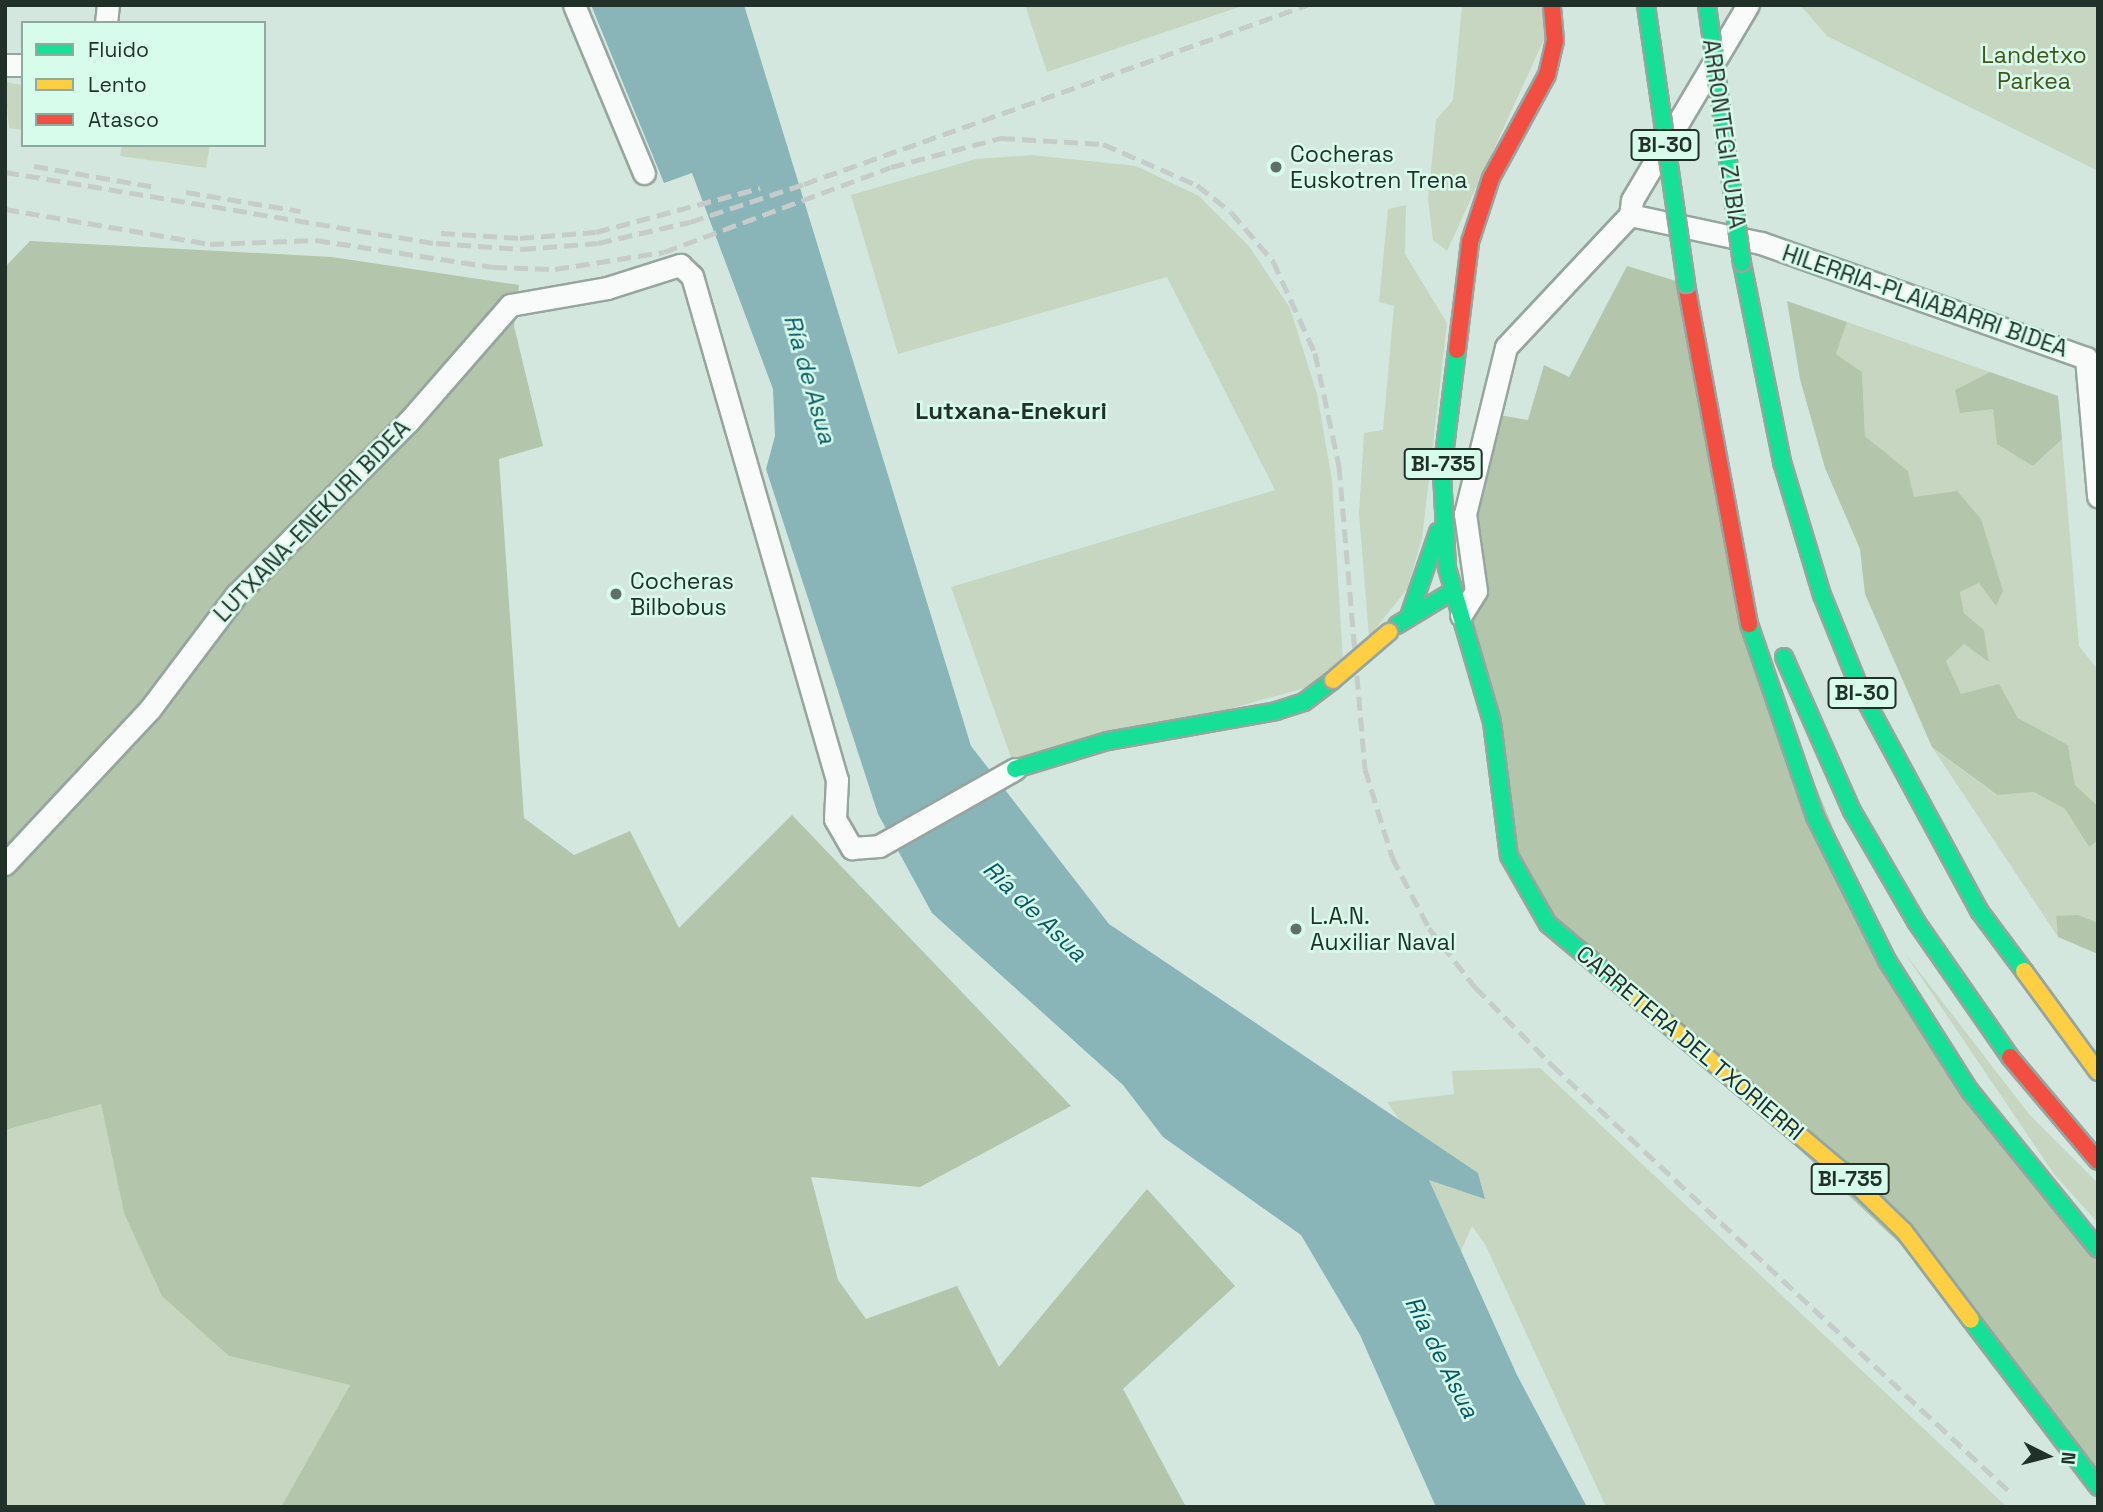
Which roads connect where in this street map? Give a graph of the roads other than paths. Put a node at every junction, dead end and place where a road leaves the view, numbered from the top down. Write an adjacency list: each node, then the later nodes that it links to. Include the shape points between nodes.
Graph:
1 (574, 5): 6 (street)
2 (1552, 5): 10 (main road, BI-735, via 1555,41 1547,75 1491,178 1470,242)
3 (1646, 5): 8 (main road, BI-30, bridge)
4 (1707, 5): 18 (main road, ARRONTEGI ZUBIA / BI-30, bridge, via 1757,363 1822,595 1914,800)
5 (1748, 5): 7 (street, via 1632,200)
6 (644, 173)
7 (1630, 215): 9 (street, HILERRIA-PLAIABARRI BIDEA, via 1761,243 2086,358); 14 (street, via 1506,346 1465,514 1476,591)
8 (1710, 418): 12 (main road, BI-30); 22 (main road, via 1749,624 1815,817 1888,961 1970,1091)
9 (2098, 496)
10 (1442, 520): 11 (main road, BI-735); 13 (main road)
11 (1453, 591): 13 (main road); 14 (main road, BI-735)
12 (1766, 610)
13 (1410, 613): 16 (main road, bridge, via 1304,702 1108,741)
14 (1461, 615): 23 (main road, CARRETERA DEL TXORIERRI / BI-735, via 1492,722 1508,856 1548,924 1841,1170 1904,1231)
15 (1774, 634): 21 (main road, BI-30, via 1852,811 1917,923 2004,1050)
16 (1010, 772): 17 (street, LUTXANA-ENEKURI BIDEA, via 879,846 852,848 835,819 837,780 688,267 510,305 408,422 236,595 150,709)
17 (5, 864)
18 (1980, 912): 19 (main road); 20 (main road, BI-30)
19 (2089, 1027)
20 (2098, 1072)
21 (2098, 1161)
22 (2098, 1249)
23 (2098, 1487)

